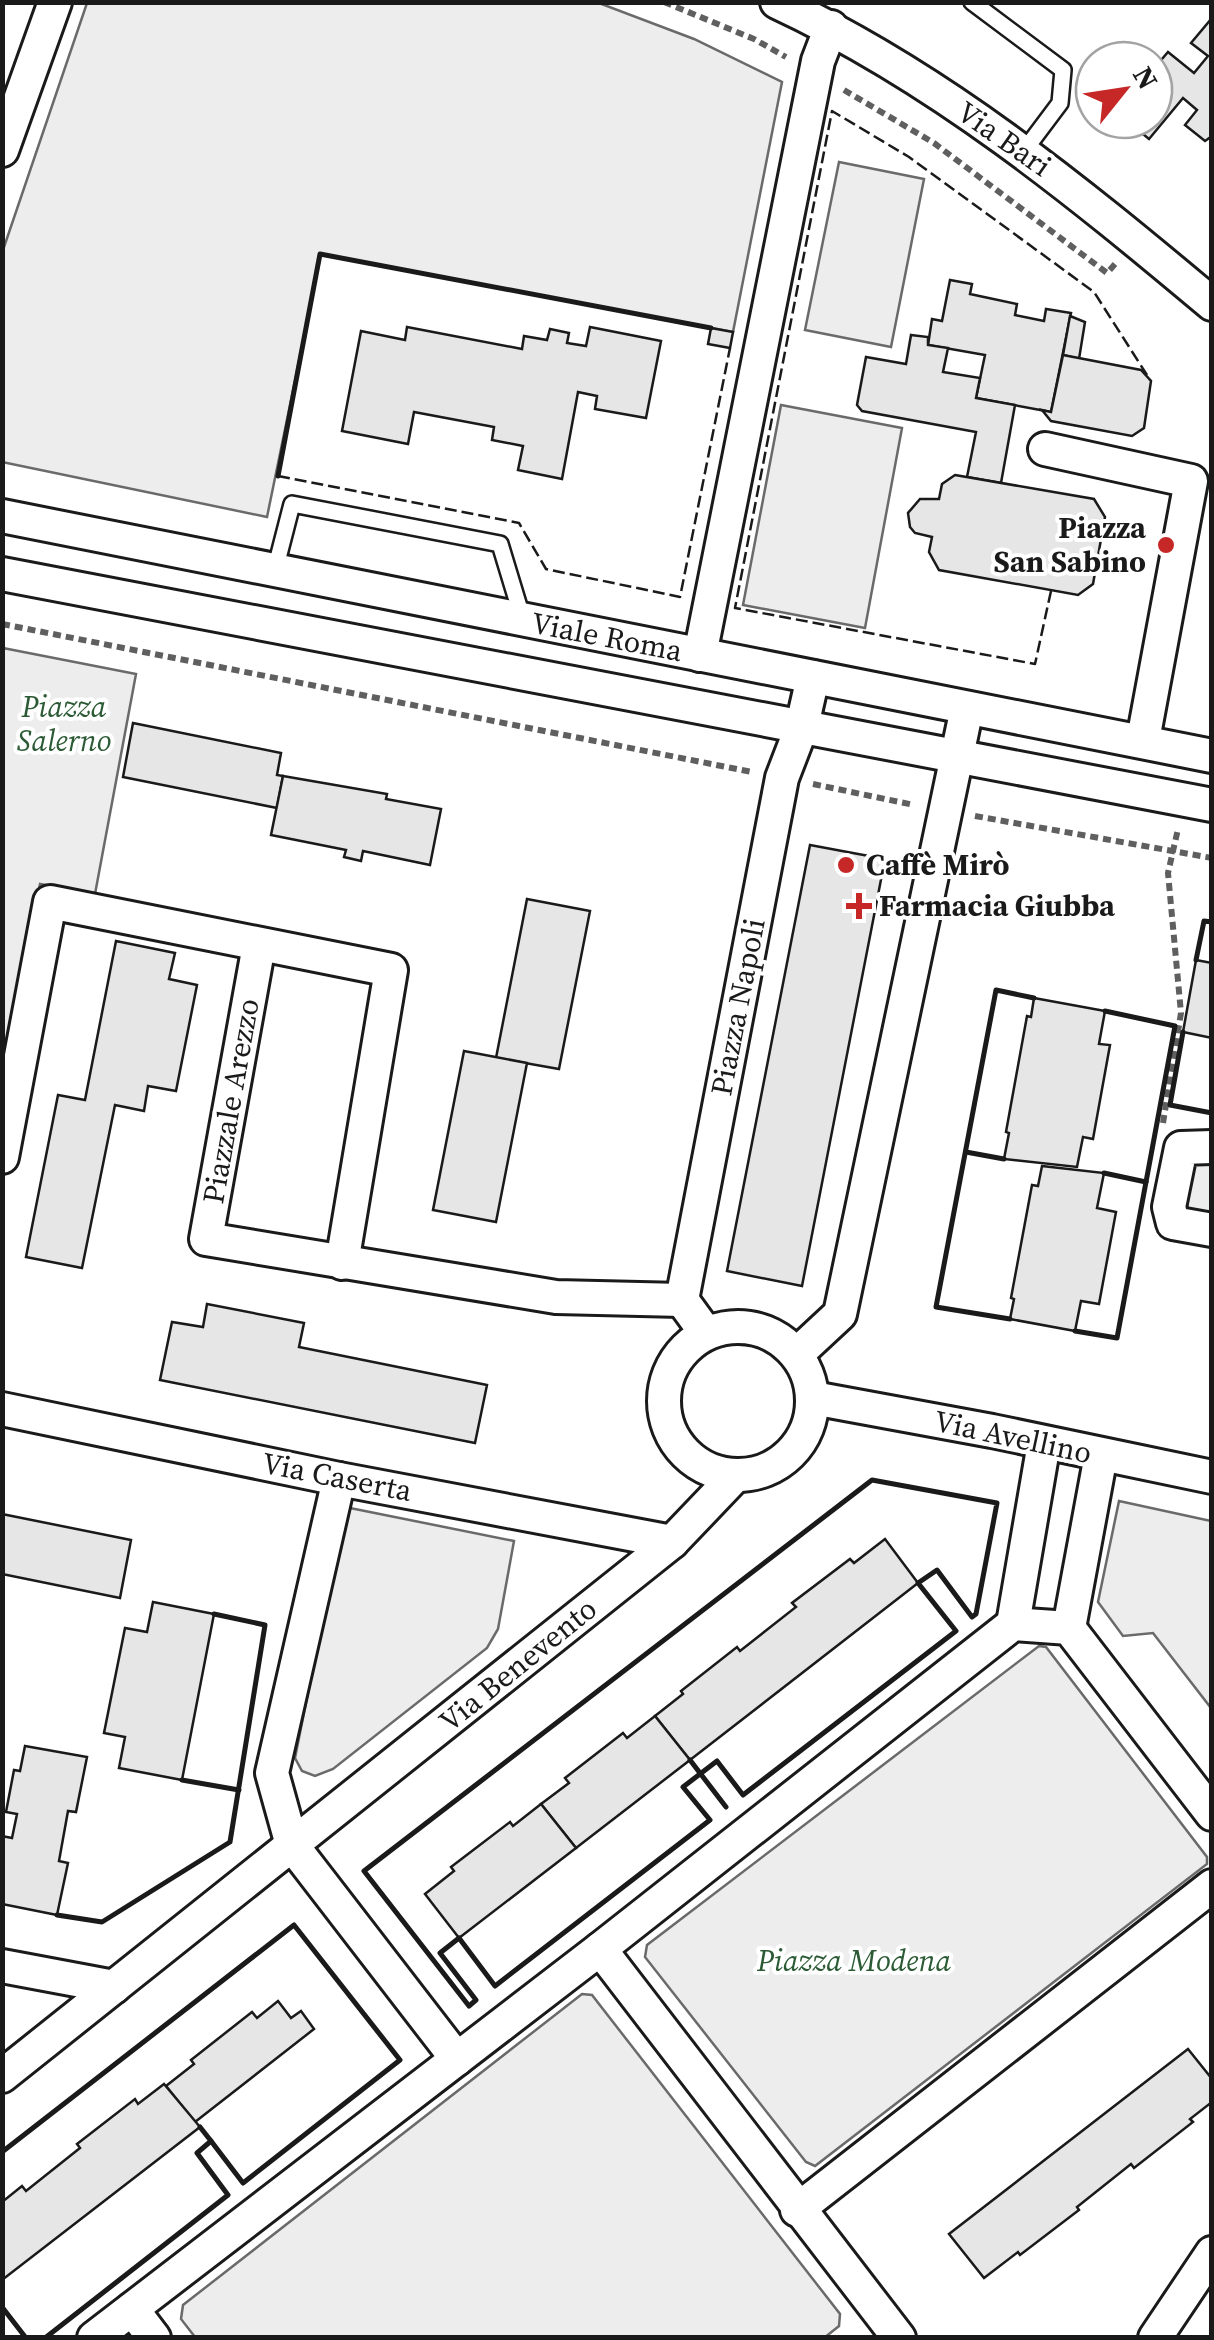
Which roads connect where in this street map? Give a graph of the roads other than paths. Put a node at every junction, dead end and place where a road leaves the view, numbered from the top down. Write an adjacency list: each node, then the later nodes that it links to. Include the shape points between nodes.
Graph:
1 (55, 2): 5 (street)
2 (777, 2): 4 (street, Via Bari)
3 (972, 2): 6 (lane, via 1063,70 1060,103)
4 (831, 27): 6 (street, Via Bari); 13 (street, via 816,74)
5 (2, 150)
6 (1024, 151): 7 (street, Via Bari)
7 (1212, 304)
8 (1046, 450): 17 (street, via 1191,481)
9 (2, 516): 10 (street, Viale Roma)
10 (275, 570): 12 (street, Viale Roma); 12 (lane, via 292,504 500,544)
11 (2, 574): 16 (street, Viale Roma)
12 (524, 620): 13 (street, Viale Roma)
13 (700, 655): 14 (street, Viale Roma)
14 (813, 678): 15 (street, Viale Roma); 16 (street, Piazza Napoli)
15 (966, 708): 17 (street, Viale Roma); 18 (street)
16 (802, 726): 18 (street, Viale Roma); 26 (street, Piazza Napoli, via 782,778)
17 (1143, 740): 19 (street, Viale Roma)
18 (956, 756): 20 (street, Viale Roma); 28 (street, via 840,1314)
19 (1212, 756)
20 (1199, 803)
21 (259, 945): 23 (street, via 50,902); 25 (street, via 391,970); 25 (street, Piazzale Arezzo, via 206,1239)
22 (1196, 1147): 24 (street, via 1170,1208 1173,1222)
23 (2, 1157)
24 (1212, 1230)
25 (342, 1263): 26 (street, Piazzale Arezzo, via 556,1297)
26 (682, 1300): 27 (street)
27 (706, 1332): 28 (street, via 755,1327); 33 (street, via 671,1367 665,1416 689,1458)
28 (797, 1354): 29 (street)
29 (814, 1398): 31 (street, Via Avellino); 33 (street, via 810,1423 790,1454 759,1473)
30 (2, 1409): 35 (street, Via Caserta)
31 (1044, 1444): 32 (street, Via Avellino); 37 (street)
32 (1102, 1455): 34 (street, Via Avellino); 38 (street)
33 (735, 1476): 36 (street, Via Benevento)
34 (1212, 1477)
35 (339, 1478): 36 (street, Via Caserta); 40 (street, via 272,1773)
36 (672, 1542): 40 (street, Via Benevento)
37 (1013, 1624): 38 (street); 42 (street)
38 (1069, 1628): 39 (street)
39 (1212, 1814)
40 (292, 1845): 44 (street, Via Benevento); 45 (street)
41 (1212, 1886): 47 (street)
42 (600, 1949): 45 (street); 47 (street)
43 (2, 1966): 44 (street)
44 (114, 1987): 46 (street, Via Benevento)
45 (457, 2059): 49 (street)
46 (2, 2076)
47 (798, 2210): 50 (street)
48 (1212, 2253): 53 (street)
49 (132, 2309): 51 (street); 52 (street)
50 (881, 2332)
51 (94, 2338)
52 (154, 2338)
53 (1154, 2338)

